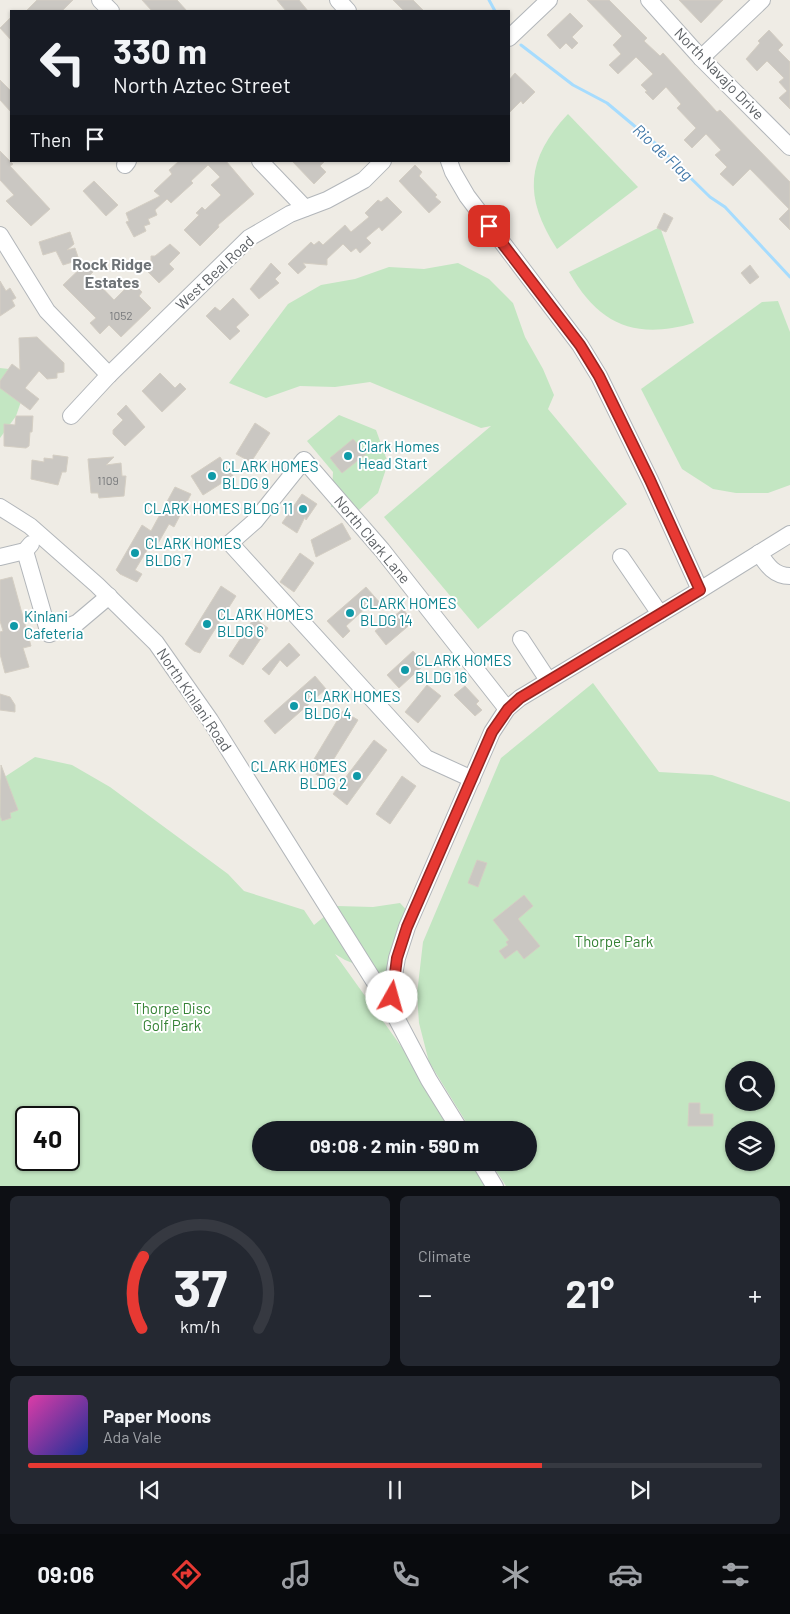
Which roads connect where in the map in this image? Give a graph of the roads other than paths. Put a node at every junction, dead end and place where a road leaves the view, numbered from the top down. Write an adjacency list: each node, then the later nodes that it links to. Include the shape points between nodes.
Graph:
1 (338, 0): 5 (street)
2 (548, 0): 6 (street)
3 (649, 0): 7 (street, North Navajo Drive)
4 (762, 0): 7 (street)
5 (347, 10)
6 (510, 37)
7 (701, 58): 8 (street, North Navajo Drive)
8 (790, 147)
9 (261, 162): 12 (street)
10 (382, 162): 12 (street, West Beal Road, via 364,180)
11 (449, 162): 24 (street, via 467,196 580,345 599,376)
12 (305, 208): 14 (street, West Beal Road, via 249,238)
13 (0, 235): 14 (street, via 47,311)
14 (109, 375): 15 (street, West Beal Road)
15 (70, 416)
16 (0, 507): 17 (street, North Kinlani Road)
17 (40, 534): 19 (street); 25 (street, North Kinlani Road)
18 (790, 534): 20 (street)
19 (25, 551): 21 (street); 25 (street, via 49,634 76,623)
20 (760, 552): 23 (street, via 771,569); 24 (street)
21 (0, 557)
22 (620, 557): 26 (street)
23 (790, 576)
24 (700, 590): 26 (street)
25 (109, 596): 31 (street, North Kinlani Road, via 156,643 210,720)
26 (660, 614): 28 (street)
27 (521, 639): 28 (street)
28 (548, 680): 29 (street)
29 (508, 709): 30 (street, via 492,732); 30 (street, North Clark Lane, via 382,550 304,460 255,520 230,543 426,758)
30 (472, 779): 31 (street, via 407,927 397,958)
31 (392, 1008): 32 (street, North Kinlani Road)
32 (455, 1121)
33 (486, 1171): 34 (street)
34 (495, 1186)

